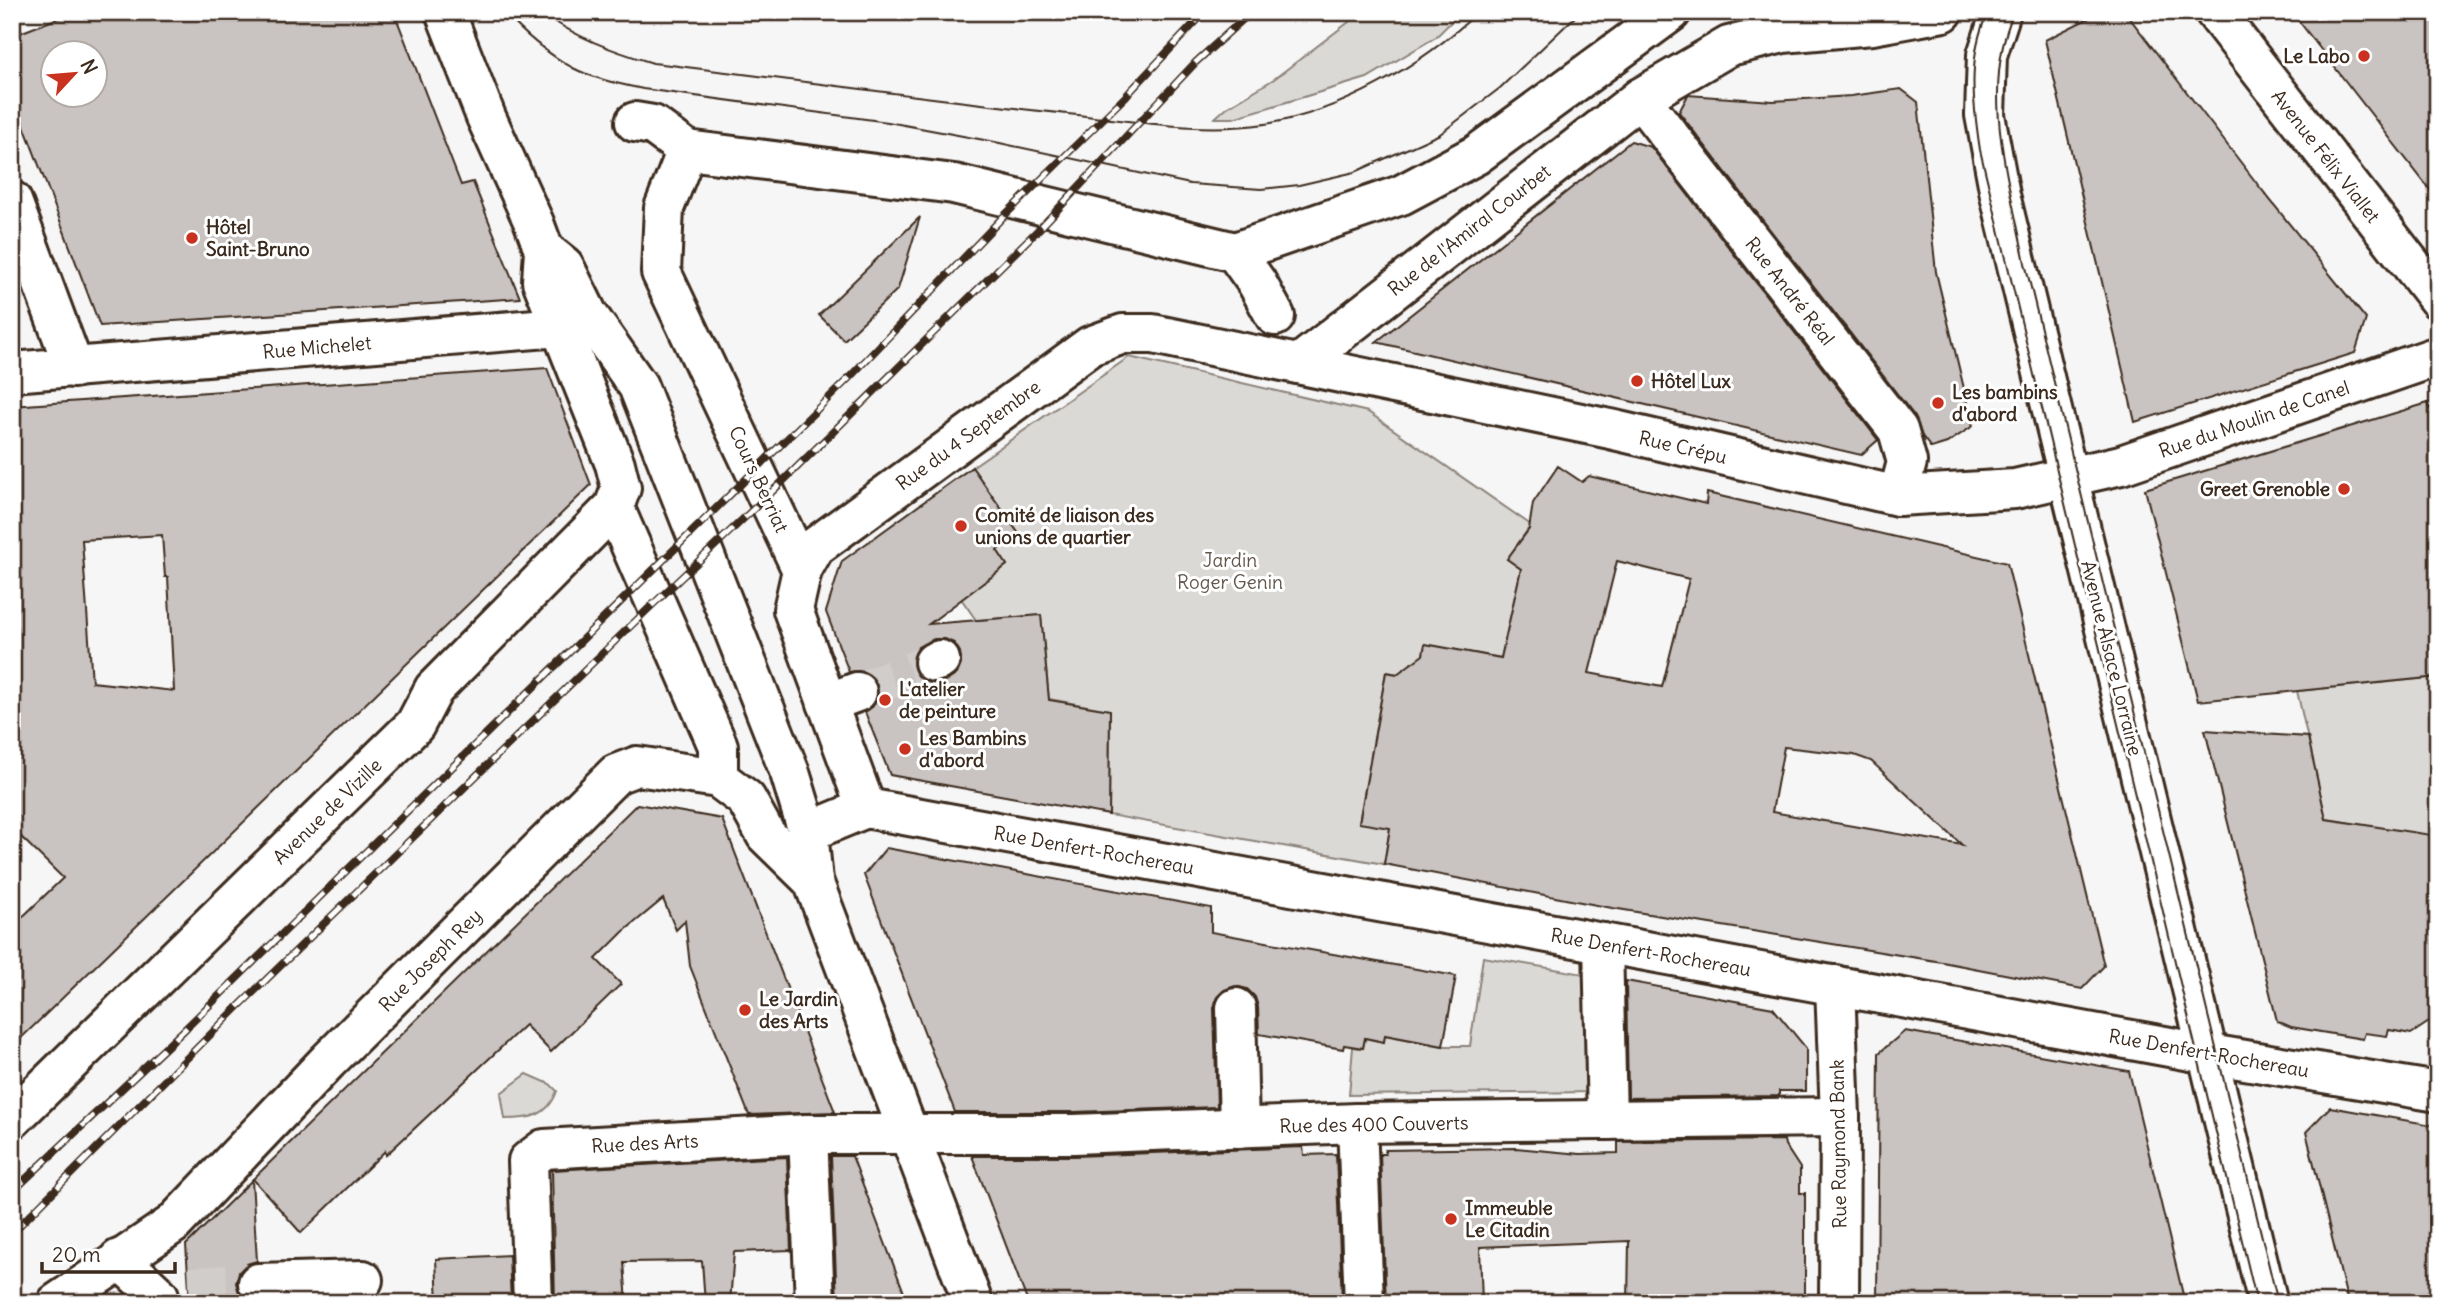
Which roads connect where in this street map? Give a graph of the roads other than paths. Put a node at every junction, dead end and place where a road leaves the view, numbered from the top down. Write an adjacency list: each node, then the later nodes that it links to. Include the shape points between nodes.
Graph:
1 (445, 12): 10 (street)
2 (1671, 12): 11 (street, via 1476,155 1401,195)
3 (1942, 12): 6 (street, Rue de l'Amiral Courbet, via 1872,25 1783,33 1729,46)
4 (2001, 12): 19 (street, Avenue Alsace Lorraine, via 1987,55 1984,115)
5 (2215, 12): 12 (street, Avenue Félix Viallet)
6 (1640, 98): 16 (street, Rue de l'Amiral Courbet); 20 (street, Rue André Réal, via 1898,430 1907,462)
7 (635, 122): 8 (street, via 653,125)
8 (687, 150): 11 (street, via 954,184); 22 (street, Cours Berriat, via 664,208 661,272)
9 (12, 201): 17 (street)
10 (544, 250): 14 (street, via 542,281); 25 (street, via 564,265 588,315 638,386 790,773)
11 (1236, 251): 13 (street)
12 (2438, 299)
13 (1275, 316)
14 (560, 327): 17 (street, Rue Michelet); 21 (street, via 615,464)
15 (2438, 356): 19 (street, Rue du Moulin de Canel, via 2120,465)
16 (1299, 364): 20 (street, Rue Crépu); 22 (street, Rue du 4 Septembre, via 1153,334 1123,334 1090,346 815,547)
17 (74, 368): 18 (street, Rue Michelet)
18 (12, 372)
19 (2068, 476): 20 (street, Rue Crépu, via 2015,489); 30 (street, Avenue Alsace Lorraine)
20 (1898, 496)
21 (617, 498): 23 (street, via 718,746); 33 (street, Avenue de Vizille, via 434,689 415,725)
22 (802, 570): 24 (street, via 793,610 842,697)
23 (718, 778): 26 (street, Rue Joseph Rey, via 746,799 766,835); 39 (street, Rue Joseph Rey, via 637,766 616,774 328,1061 173,1224)
24 (866, 808): 25 (street); 27 (street, Rue Denfert-Rochereau)
25 (808, 832): 26 (street)
26 (813, 881): 37 (street)
27 (1603, 943): 28 (street, Rue Denfert-Rochereau); 34 (street)
28 (1835, 985): 30 (street, Rue Denfert-Rochereau); 32 (street, Rue Raymond Bank)
29 (1236, 1008): 36 (street)
30 (2208, 1054): 31 (street, Rue Denfert-Rochereau); 49 (street, Avenue Alsace Lorraine)
31 (2438, 1092)
32 (1840, 1117): 34 (street, Rue des 400 Couverts); 48 (street, Rue Raymond Bank)
33 (12, 1119)
34 (1607, 1120): 35 (street, Rue des 400 Couverts)
35 (1357, 1123): 36 (street, Rue des 400 Couverts); 47 (street)
36 (1240, 1128): 37 (street, Rue des 400 Couverts)
37 (908, 1133): 38 (street, Rue des Arts); 46 (street)
38 (808, 1134): 44 (street, Rue des Arts, via 544,1149 528,1161); 45 (street)
39 (119, 1259): 42 (street); 43 (street, Rue Joseph Rey)
40 (363, 1280): 41 (street)
41 (258, 1283)
42 (169, 1295)
43 (57, 1303)
44 (533, 1303)
45 (815, 1303)
46 (973, 1303)
47 (1364, 1303)
48 (1839, 1303)
49 (2268, 1303)

